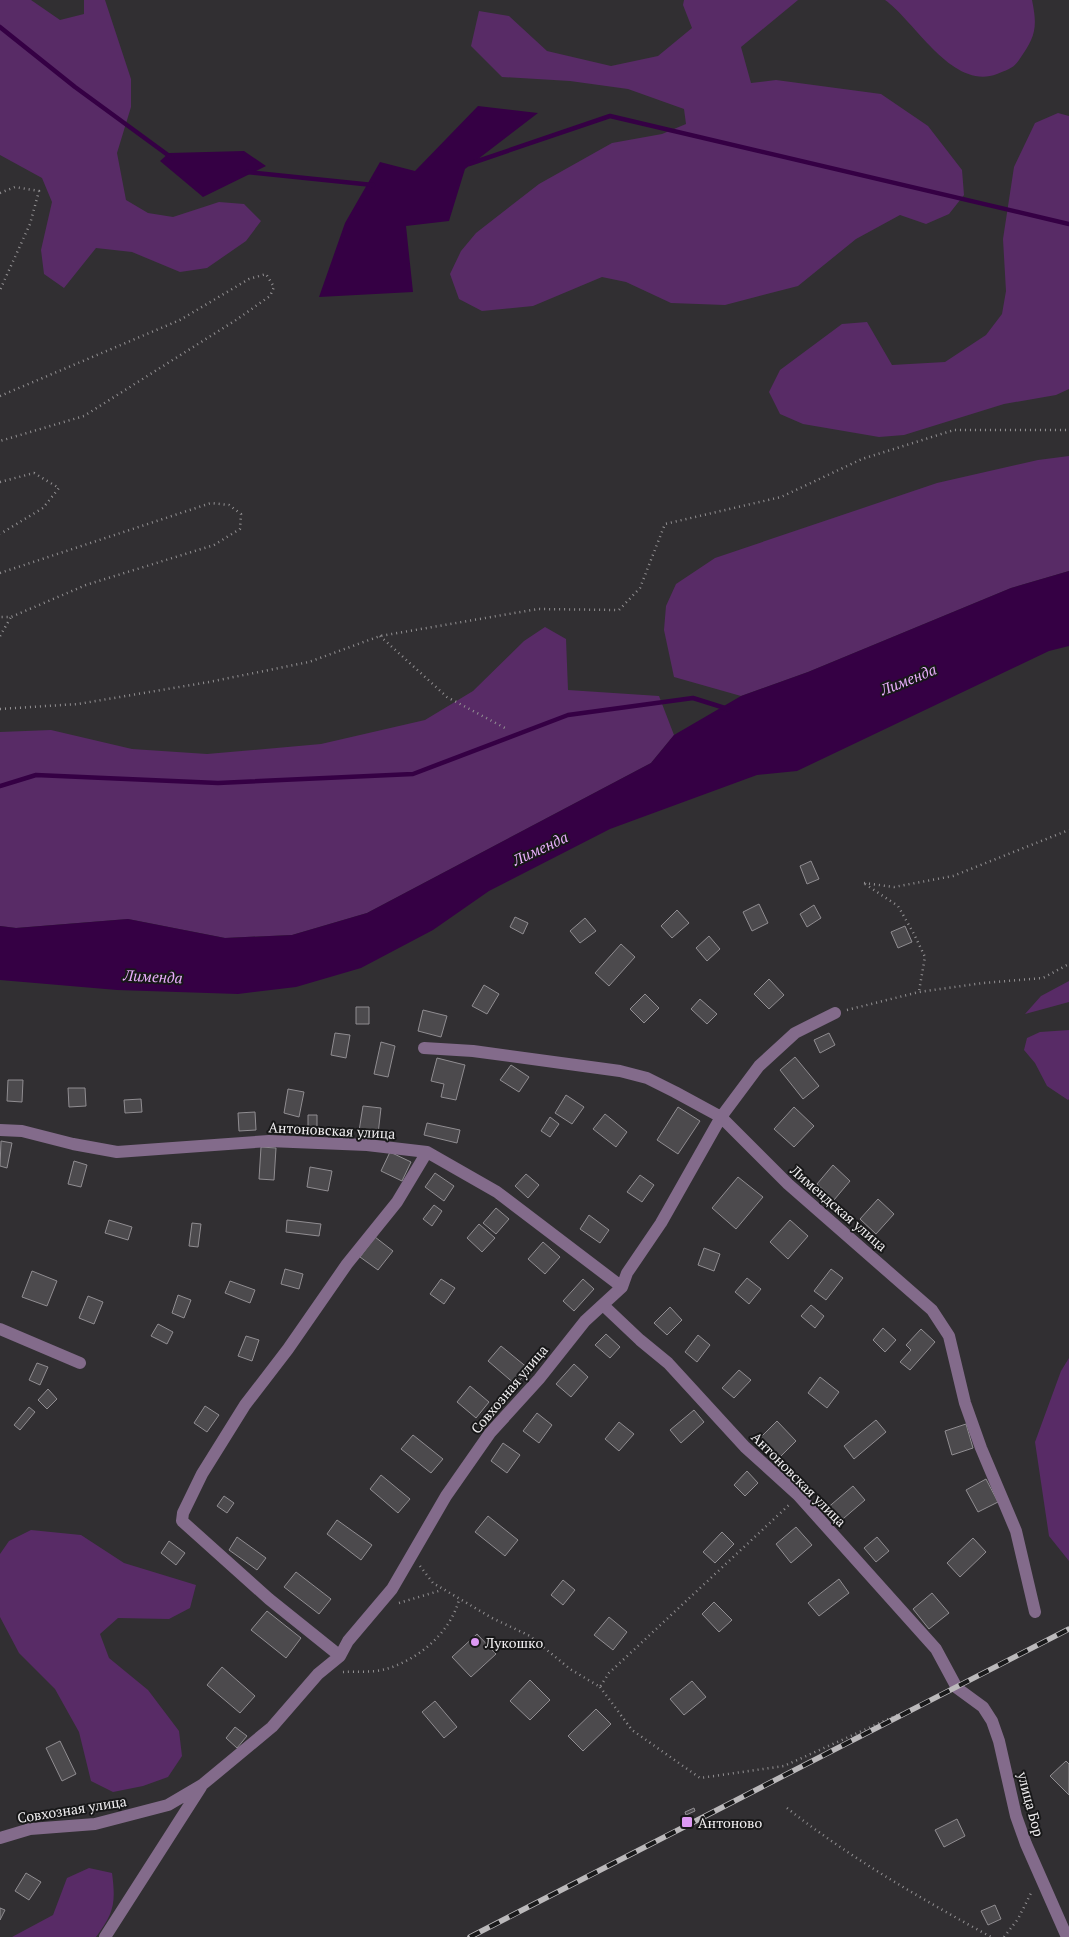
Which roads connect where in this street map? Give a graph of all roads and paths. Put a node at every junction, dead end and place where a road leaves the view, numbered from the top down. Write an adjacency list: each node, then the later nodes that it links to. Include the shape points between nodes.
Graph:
1 (0, 193): 2 (path, via 15,187 39,191 30,224)
2 (0, 290)
3 (0, 396): 5 (path, via 180,320 249,279 266,274 274,287 270,296 236,320 84,416)
4 (1069, 430): 12 (path, via 954,430 862,459 781,497 665,524 640,588 620,610 538,608)
5 (0, 441)
6 (0, 482): 7 (path, via 34,473 59,488 43,508)
7 (0, 534)
8 (0, 573): 10 (path, via 211,502 229,505 240,514 240,529 214,545 86,585)
9 (0, 617): 10 (path)
10 (11, 617): 11 (path)
11 (0, 636)
12 (380, 636): 13 (path, via 309,662 209,682 78,704); 14 (path, via 447,697)
13 (0, 709)
14 (505, 728)
15 (1069, 830): 17 (path, via 952,876 894,887 864,883 898,906 914,934 924,957)
16 (1069, 964): 17 (path, via 1043,978)
17 (919, 992): 18 (path)
18 (835, 1013): 20 (street, Совхозная улица, via 795,1033 759,1066)
19 (424, 1048): 20 (street, Лимендская улица, via 473,1051 620,1071 647,1078)
20 (721, 1117): 23 (street, Совхозная улица, via 661,1223 627,1273); 32 (street, Лимендская улица, via 770,1168 939,1319 949,1336 965,1403 981,1448 1016,1531)
21 (0, 1130): 22 (street, Антоновская улица, via 22,1131 117,1152 269,1141 367,1145)
22 (427, 1152): 23 (street, Антоновская улица, via 497,1192); 33 (street, via 397,1202 347,1264 245,1405 202,1474 183,1513 182,1521 269,1599)
23 (622, 1287): 24 (street, Совхозная улица)
24 (603, 1304): 27 (street, Антоновская улица, via 668,1363 745,1447); 28 (street, Совхозная улица, via 490,1433 446,1496)
25 (0, 1329): 26 (street)
26 (80, 1363)
27 (798, 1495): 35 (path, via 609,1673); 36 (street, Антоновская улица, via 936,1649)
28 (412, 1555): 29 (path, via 433,1583); 31 (street, Совхозная улица, via 392,1589)
29 (443, 1590): 30 (path); 31 (path)
30 (459, 1600): 34 (path, via 456,1613 421,1653 385,1670); 35 (path, via 530,1636 570,1670)
31 (374, 1610): 33 (street, Совхозная улица)
32 (1035, 1612)
33 (340, 1656): 34 (street, Совхозная улица)
34 (318, 1674): 37 (street, Совхозная улица, via 272,1727)
35 (600, 1687): 36 (path, via 632,1730 700,1778 784,1766)
36 (957, 1688): 40 (street, улица Бор, via 983,1707 992,1721 1016,1816)
37 (202, 1785): 39 (street, Совхозная улица, via 168,1805 136,1814 95,1824 30,1829); 41 (street, Совхозная улица)
38 (787, 1808): 42 (path, via 822,1836)
39 (0, 1838)
40 (1040, 1876): 43 (path, via 1018,1919); 44 (street, улица Бор)
41 (105, 1937)
42 (991, 1937)
43 (1004, 1937)
44 (1067, 1937)

